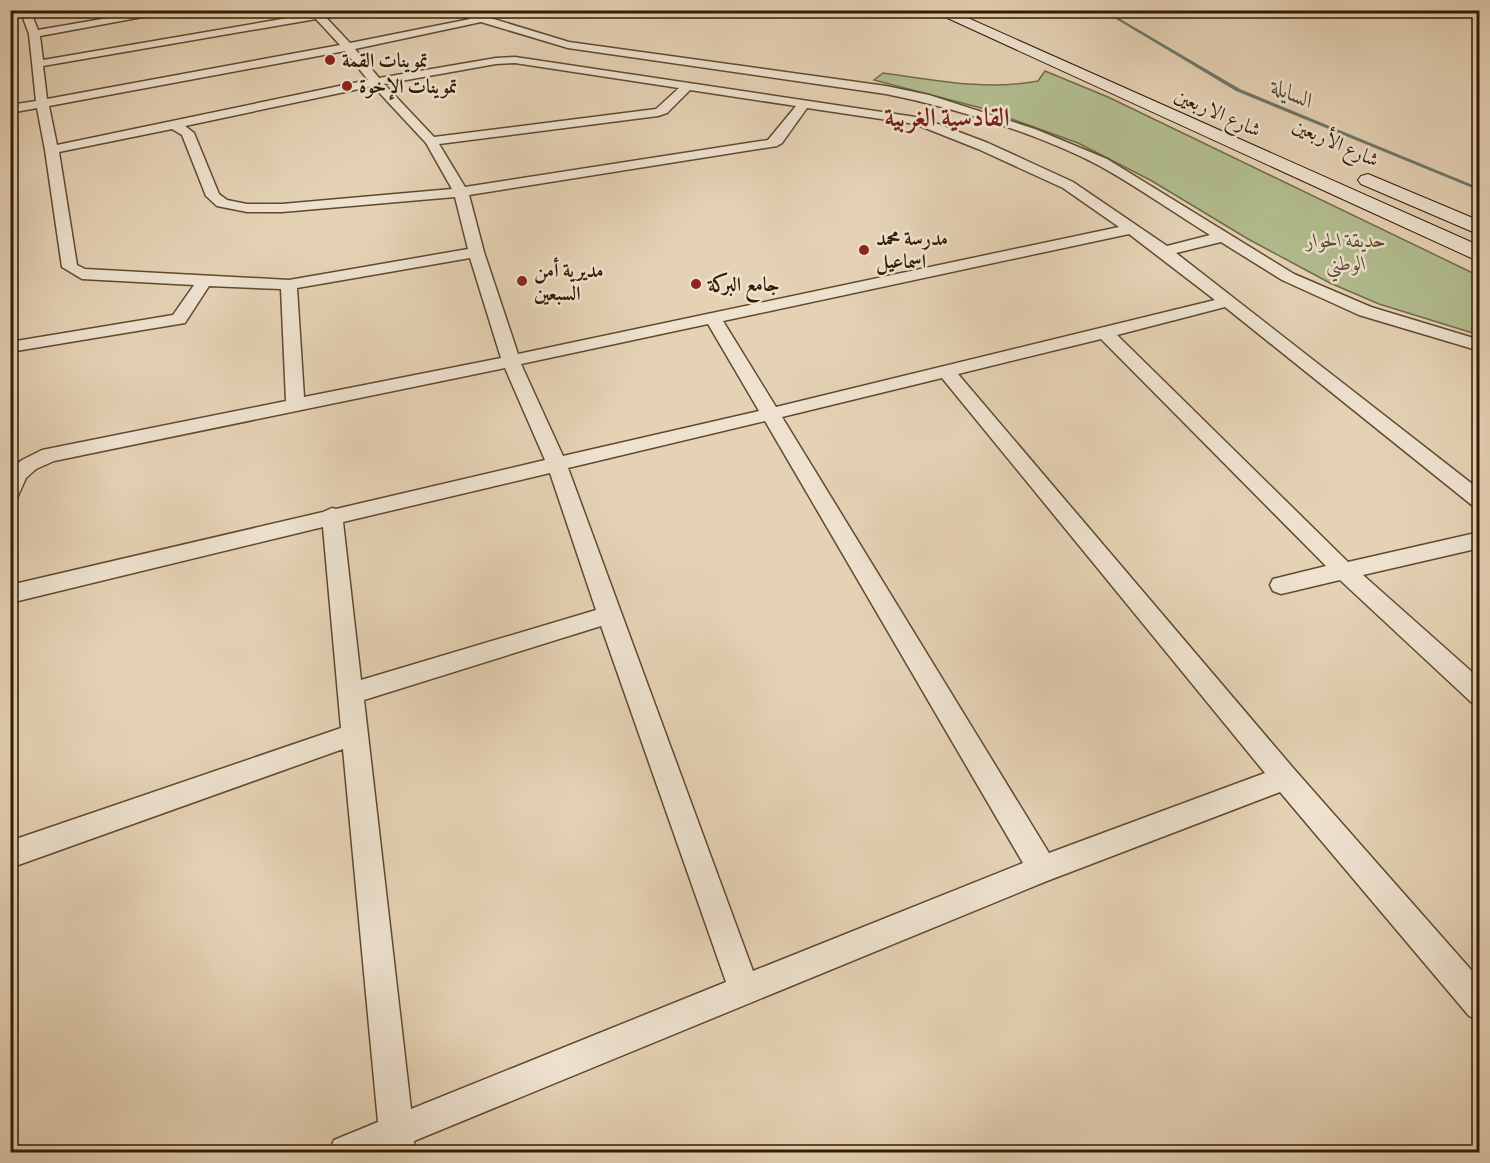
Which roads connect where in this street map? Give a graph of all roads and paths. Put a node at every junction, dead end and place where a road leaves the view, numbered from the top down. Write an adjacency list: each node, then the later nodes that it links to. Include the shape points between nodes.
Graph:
1 (25, 10): 9 (street)
2 (175, 10): 6 (street)
3 (452, 10): 8 (street)
4 (938, 10): 22 (main road, شارع الاربعين)
5 (977, 10): 11 (main road)
6 (157, 12): 9 (street)
7 (316, 13): 10 (street); 12 (street)
8 (480, 19): 10 (street); 27 (street, via 568,45 925,98 1031,132 1102,162)
9 (34, 34): 12 (street)
10 (348, 46): 13 (street); 16 (street)
11 (1084, 57)
12 (38, 64): 16 (street)
13 (376, 82): 14 (street, via 514,60); 18 (street); 19 (street)
14 (689, 85): 15 (street); 19 (street, via 658,112)
15 (805, 103): 24 (street, via 772,142); 25 (street, via 918,121 983,146 1068,184)
16 (42, 104): 17 (street); 21 (street)
17 (10, 109)
18 (173, 124): 21 (street); 24 (street, via 188,133 213,196 222,203 282,208)
19 (431, 141): 24 (street)
20 (1291, 147): 22 (main road)
21 (52, 150): 31 (street, via 70,267 82,274)
22 (1262, 157): 30 (main road, شارع الاربعين)
23 (1354, 174): 26 (main road, شارع الأربعين)
24 (460, 192): 29 (street)
25 (1130, 229): 28 (street); 34 (street)
26 (1479, 229)
27 (1222, 237): 28 (street); 36 (street, via 1288,278 1365,311)
28 (1164, 251): 33 (street)
29 (476, 252): 32 (street); 38 (street)
30 (1479, 255)
31 (204, 280): 32 (street); 37 (street, via 179,319)
32 (289, 285): 40 (street)
33 (1226, 302): 35 (street); 44 (street)
34 (713, 318): 38 (street); 41 (street)
35 (1105, 333): 39 (street); 47 (street)
36 (1479, 346)
37 (10, 347)
38 (511, 361): 40 (street); 42 (street)
39 (946, 371): 41 (street); 54 (street)
40 (295, 404): 43 (street, via 50,455 21,471 13,479)
41 (770, 414): 42 (street); 56 (street)
42 (558, 465): 45 (street); 50 (street)
43 (10, 493)
44 (1475, 493)
45 (332, 515): 49 (street); 51 (street)
46 (1479, 540): 47 (street)
47 (1345, 572): 48 (street); 52 (street)
48 (1281, 585)
49 (10, 594)
50 (609, 615): 51 (street); 57 (street)
51 (351, 694): 53 (street)
52 (1479, 695)
53 (355, 734): 55 (street); 59 (street)
54 (1285, 778): 56 (street); 58 (street)
55 (10, 855)
56 (1043, 869): 57 (street)
57 (744, 990): 59 (street)
58 (1479, 1005)
59 (396, 1142): 60 (street)
60 (346, 1152)

